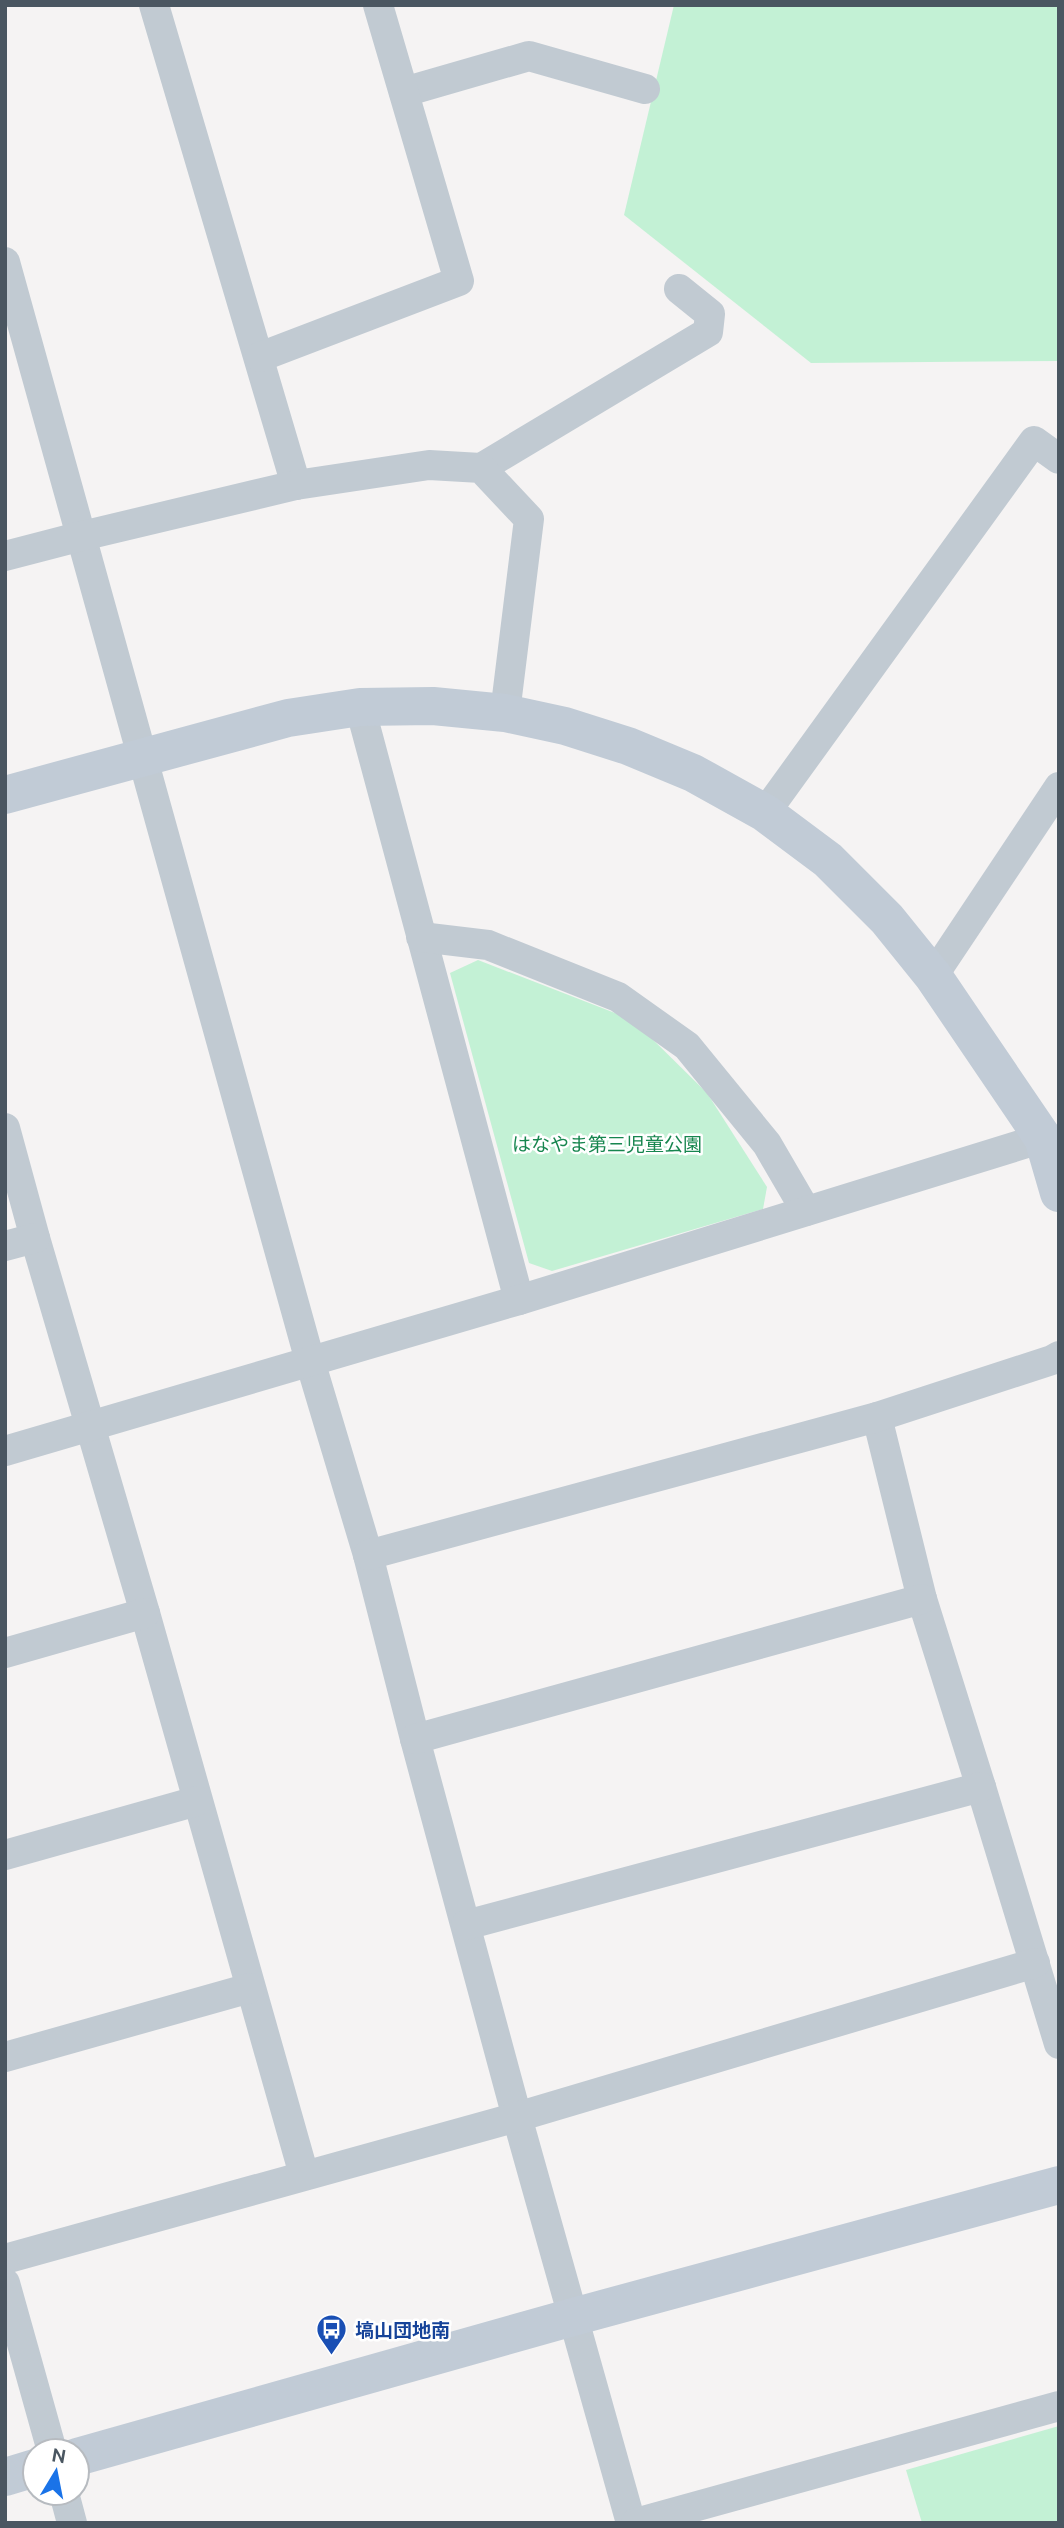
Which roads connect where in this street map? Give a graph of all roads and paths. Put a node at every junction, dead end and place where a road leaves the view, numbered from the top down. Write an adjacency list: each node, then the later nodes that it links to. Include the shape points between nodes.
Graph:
1 (154, 5): 7 (street)
2 (378, 5): 4 (street)
3 (645, 89): 4 (street, via 529,56)
4 (404, 92): 7 (street, via 459,281)
5 (5, 262): 11 (street)
6 (679, 289): 9 (street, via 710,314 708,331)
7 (260, 357): 10 (street)
8 (1059, 459): 18 (street, via 1034,441)
9 (481, 468): 10 (street, via 429,464); 14 (street, via 528,519)
10 (296, 485): 11 (street)
11 (82, 536): 12 (street); 15 (street)
12 (5, 556)
13 (360, 707): 14 (street, via 433,706); 15 (street, via 288,718); 19 (street)
14 (505, 713): 18 (street, via 628,746 693,773)
15 (141, 757): 17 (street); 29 (street)
16 (1059, 787): 20 (street)
17 (5, 796)
18 (765, 813): 20 (street, via 828,860 887,919)
19 (421, 937): 24 (street, via 488,945 618,997 687,1046 767,1144); 27 (street)
20 (933, 976): 22 (street)
21 (5, 1128): 25 (street)
22 (1051, 1135): 23 (street); 24 (street)
23 (1059, 1193)
24 (806, 1212): 27 (street)
25 (35, 1238): 26 (street); 31 (street)
26 (5, 1246)
27 (519, 1300): 29 (street)
28 (1059, 1356): 30 (street)
29 (310, 1361): 31 (street); 33 (street)
30 (877, 1417): 33 (street); 34 (street)
31 (92, 1427): 32 (street); 35 (street)
32 (5, 1451)
33 (368, 1555): 37 (street)
34 (922, 1600): 37 (street); 38 (street)
35 (145, 1613): 36 (street); 39 (street)
36 (5, 1653)
37 (415, 1739): 41 (street)
38 (981, 1787): 41 (street); 42 (street)
39 (197, 1801): 40 (street); 43 (street)
40 (5, 1856)
41 (466, 1925): 46 (street)
42 (1035, 1963): 44 (street); 46 (street)
43 (250, 1988): 45 (street); 47 (street)
44 (1059, 2044)
45 (5, 2057)
46 (517, 2117): 47 (street); 51 (street)
47 (303, 2175): 49 (street)
48 (1059, 2185): 51 (street)
49 (5, 2259)
50 (5, 2283): 53 (street)
51 (573, 2317): 54 (street); 55 (street)
52 (1059, 2406): 55 (street)
53 (48, 2437)
54 (91, 2453)
55 (634, 2523)

